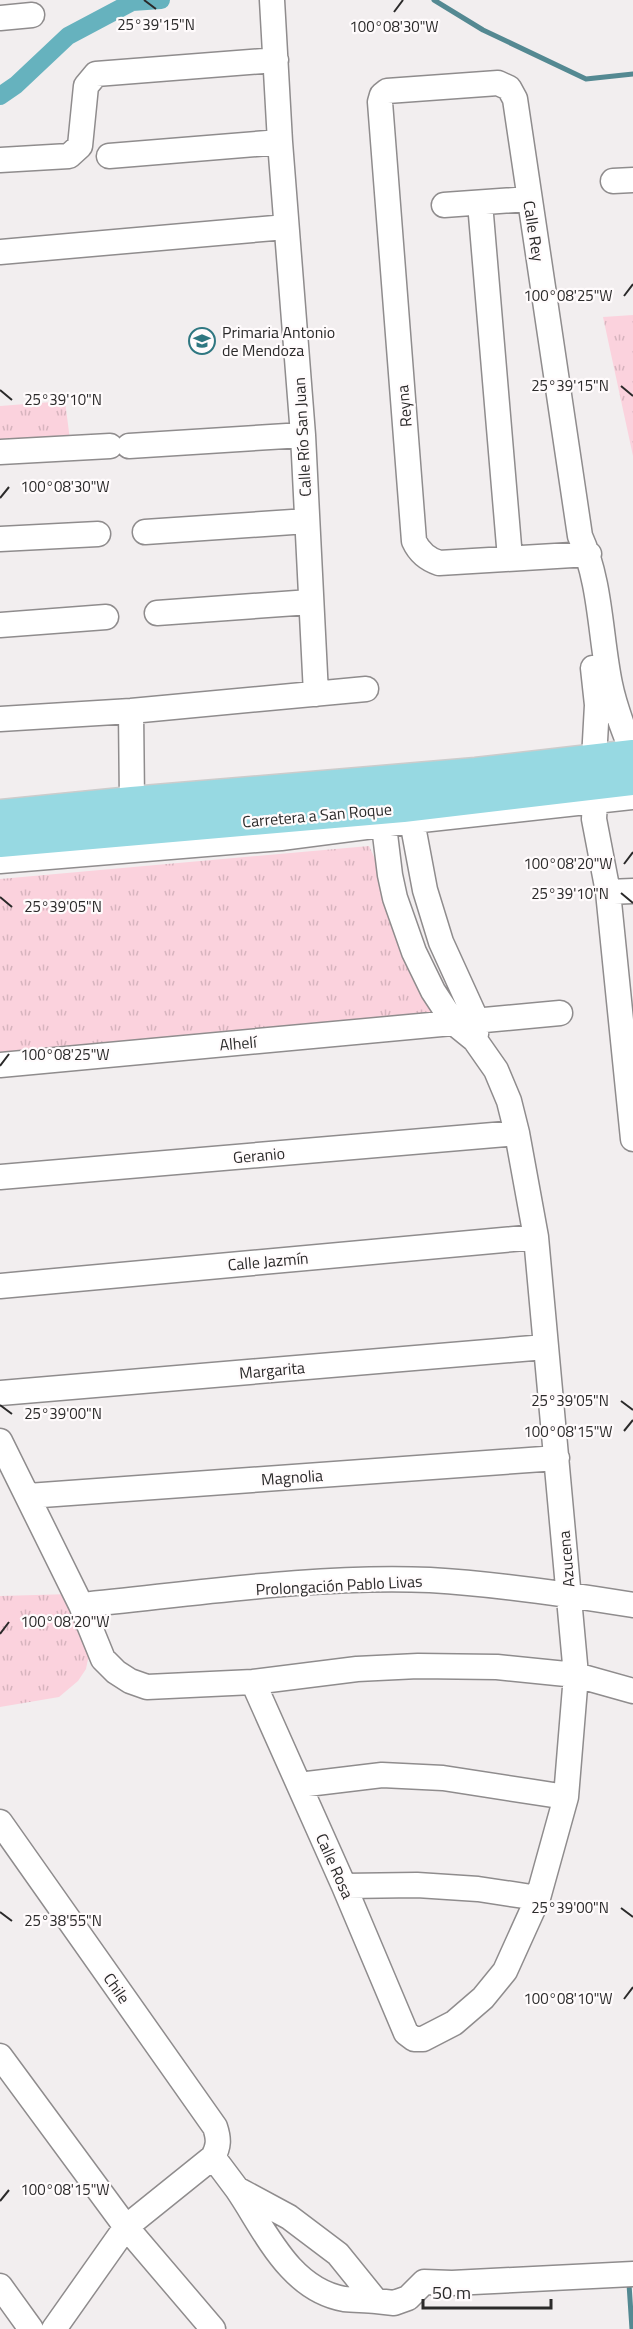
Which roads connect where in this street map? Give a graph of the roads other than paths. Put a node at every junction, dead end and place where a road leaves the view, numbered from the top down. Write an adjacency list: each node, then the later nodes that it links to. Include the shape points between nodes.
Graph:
1 (272, 0): 4 (street, Calle Río San Juan)
2 (32, 15): 3 (street)
3 (0, 18)
4 (276, 60): 6 (street, Calle Río San Juan); 8 (street, via 96,74 86,86 80,146 69,156)
5 (420, 87): 9 (street, Calle Rey, via 498,83 509,88 515,99); 21 (street, Reyna, via 387,91 380,102 414,541 421,553 439,563)
6 (280, 142): 7 (street); 12 (street, Calle Río San Juan)
7 (109, 156)
8 (0, 160)
9 (529, 199): 10 (street); 20 (street, Calle Rey)
10 (480, 204): 11 (street); 21 (street)
11 (444, 206)
12 (286, 227): 13 (street); 14 (street, Calle Río San Juan)
13 (0, 252)
14 (303, 435): 15 (street); 16 (street, Calle Río San Juan)
15 (0, 452)
16 (307, 521): 17 (street); 22 (street, Calle Río San Juan)
17 (145, 532)
18 (98, 534): 19 (street)
19 (0, 539)
20 (581, 548): 21 (street, Reyna); 26 (street, Calle Rey)
21 (510, 558)
22 (310, 602): 23 (street); 28 (street, Calle Río San Juan)
23 (157, 613)
24 (106, 617): 25 (street)
25 (0, 626)
26 (603, 685): 32 (street, Calle Rey, via 618,716); 32 (street, Calle Rey, via 596,733)
27 (366, 689): 28 (street)
28 (316, 694): 29 (street)
29 (130, 711): 30 (street); 34 (street)
30 (0, 719)
31 (476, 773): 32 (main road, Carretera a San Roque, via 537,766); 33 (main road, Carretera a San Roque); 35 (main road, via 425,786)
32 (621, 776): 35 (main road, Carretera a San Roque); 42 (street, via 594,819)
33 (316, 787): 34 (main road, Carretera a San Roque); 35 (main road, via 364,793)
34 (132, 802): 36 (main road, Carretera a San Roque); 37 (main road); 38 (main road)
35 (396, 813): 37 (main road, Carretera a San Roque); 40 (street, via 281,838); 45 (street, Azucena, via 385,846 395,898 433,991)
36 (0, 815)
37 (218, 823): 38 (main road, Carretera a San Roque)
38 (57, 837): 39 (main road, Carretera a San Roque)
39 (0, 842)
40 (0, 861)
41 (633, 891): 42 (street)
42 (608, 892): 43 (street)
43 (625, 981): 47 (street)
44 (560, 1013): 45 (street, Alhelí)
45 (469, 1028): 46 (street, Alhelí); 48 (street, Azucena, via 496,1070)
46 (0, 1065)
47 (631, 1095): 49 (street)
48 (517, 1133): 50 (street, Geranio); 51 (street, Azucena)
49 (633, 1139)
50 (0, 1177)
51 (536, 1237): 52 (street, Calle Jazmín); 53 (street, Azucena)
52 (0, 1286)
53 (545, 1347): 54 (street, Margarita); 56 (street, Azucena)
54 (0, 1393)
55 (0, 1441): 57 (street)
56 (557, 1458): 57 (street, Magnolia); 58 (street, Azucena)
57 (28, 1496): 59 (street)
58 (570, 1594): 59 (street, Prolongación Pablo Livas, via 430,1580 388,1580 298,1584); 60 (street, Prolongación Pablo Livas); 61 (street, Azucena)
59 (81, 1605): 62 (street, via 103,1659 130,1681 147,1687)
60 (633, 1605)
61 (576, 1675): 62 (street, via 497,1667 418,1666); 63 (street); 65 (street, Azucena)
62 (253, 1682): 64 (street, Calle Rosa)
63 (633, 1691)
64 (299, 1785): 65 (street, via 392,1776 443,1778); 67 (street, Calle Rosa)
65 (566, 1797): 68 (street, Azucena)
66 (0, 1822): 71 (street, Chile, via 215,2127 219,2138)
67 (344, 1886): 68 (street, via 417,1885); 69 (street, Calle Rosa, via 406,2033)
68 (538, 1898): 69 (street, Azucena, via 505,1971 483,1998 454,2023)
69 (423, 2039)
70 (0, 2056): 73 (street)
71 (213, 2157): 72 (street); 73 (street)
72 (237, 2189): 76 (street, via 290,2217 338,2254); 76 (street, via 273,2248 299,2276 316,2289 342,2299)
73 (126, 2227): 77 (street); 79 (street)
74 (633, 2274): 76 (street, via 424,2282 408,2298 394,2303)
75 (0, 2286): 78 (street)
76 (376, 2301)
77 (203, 2325)
78 (31, 2329)
79 (54, 2329)

